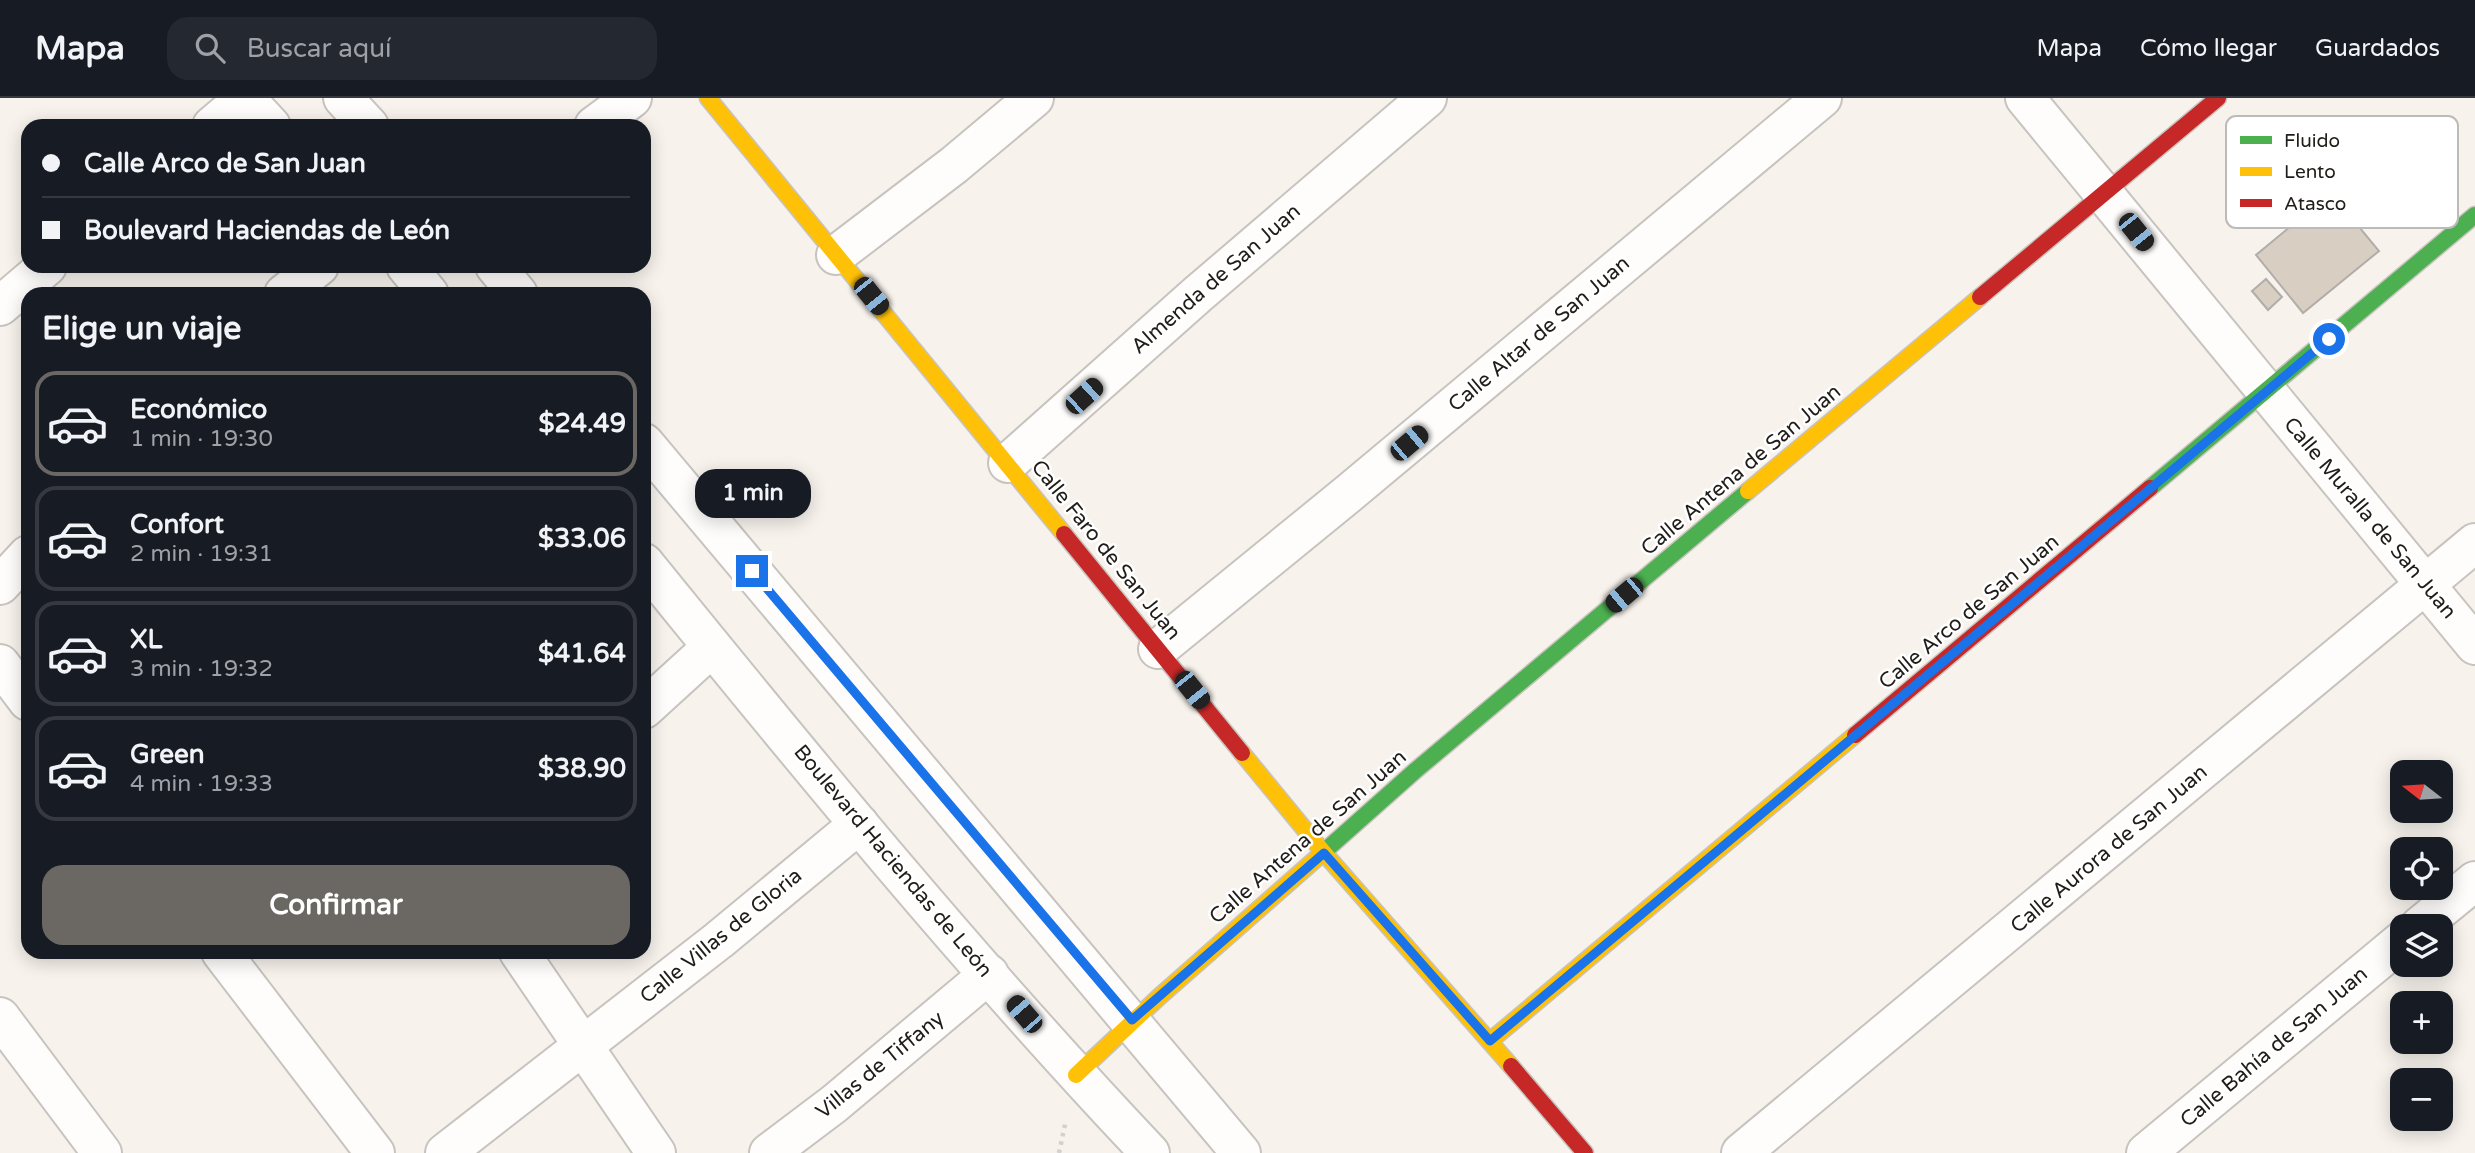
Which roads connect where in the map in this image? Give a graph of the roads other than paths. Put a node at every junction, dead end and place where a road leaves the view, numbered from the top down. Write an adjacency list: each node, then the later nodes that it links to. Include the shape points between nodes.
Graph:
1 (245, 98): 10 (street); 11 (street)
2 (343, 98): 12 (street)
3 (632, 98): 13 (street)
4 (708, 98): 16 (street, Calle Faro de San Juan)
5 (1034, 98): 16 (street)
6 (1427, 98): 29 (street, Almenda de San Juan)
7 (1822, 98): 37 (street, Calle Altar de San Juan)
8 (2025, 98): 14 (street, Calle Muralla de San Juan)
9 (2218, 98): 14 (street, Calle Antena de San Juan)
10 (220, 119)
11 (264, 119)
12 (362, 119)
13 (604, 119)
14 (2104, 192): 27 (street, Calle Muralla de San Juan); 42 (street, Calle Antena de San Juan, via 1416,770)
15 (2475, 215): 27 (street, Calle Arco de San Juan)
16 (836, 255): 29 (street, Calle Faro de San Juan)
17 (39, 273): 21 (street)
18 (310, 273): 22 (street)
19 (412, 273): 23 (street)
20 (501, 273): 24 (street)
21 (22, 287)
22 (293, 287)
23 (423, 287)
24 (512, 287)
25 (21, 288): 26 (street)
26 (0, 306)
27 (2266, 392): 34 (street, Calle Muralla de San Juan); 51 (street, Calle Arco de San Juan)
28 (651, 451): 50 (street)
29 (1008, 463): 37 (street, Calle Faro de San Juan)
30 (2475, 543): 34 (street, Calle Aurora de San Juan)
31 (21, 562): 33 (street)
32 (651, 572): 36 (street, Boulevard Haciendas de León)
33 (0, 584)
34 (2426, 586): 35 (street, Calle Muralla de San Juan); 62 (street, Calle Aurora de San Juan)
35 (2475, 645)
36 (712, 647): 40 (street); 41 (street, Boulevard Haciendas de León)
37 (1158, 649): 42 (street, Calle Faro de San Juan)
38 (0, 664): 39 (street)
39 (21, 692)
40 (651, 703)
41 (859, 824): 48 (street, Boulevard Haciendas de León); 52 (street, Calle Villas de Gloria, via 719,940)
42 (1324, 853): 50 (street, Calle Antena de San Juan); 51 (street, Calle Faro de San Juan)
43 (2475, 881): 44 (street)
44 (2435, 914)
45 (2390, 951): 63 (street, Calle Bahía de San Juan)
46 (226, 959): 55 (street)
47 (524, 959): 52 (street)
48 (989, 974): 53 (street, Boulevard Haciendas de León); 58 (street, Villas de Tiffany)
49 (0, 1017): 54 (street)
50 (1132, 1020): 53 (street, Calle Antena de San Juan); 60 (street)
51 (1490, 1041): 61 (street, Calle Faro de San Juan)
52 (581, 1045): 56 (street, Calle Villas de Gloria); 57 (street)
53 (1076, 1075): 59 (street, Boulevard Haciendas de León)
54 (102, 1153)
55 (375, 1153)
56 (445, 1153)
57 (656, 1153)
58 (769, 1153)
59 (1150, 1153)
60 (1241, 1153)
61 (1585, 1153)
62 (1741, 1153)
63 (2146, 1153)

